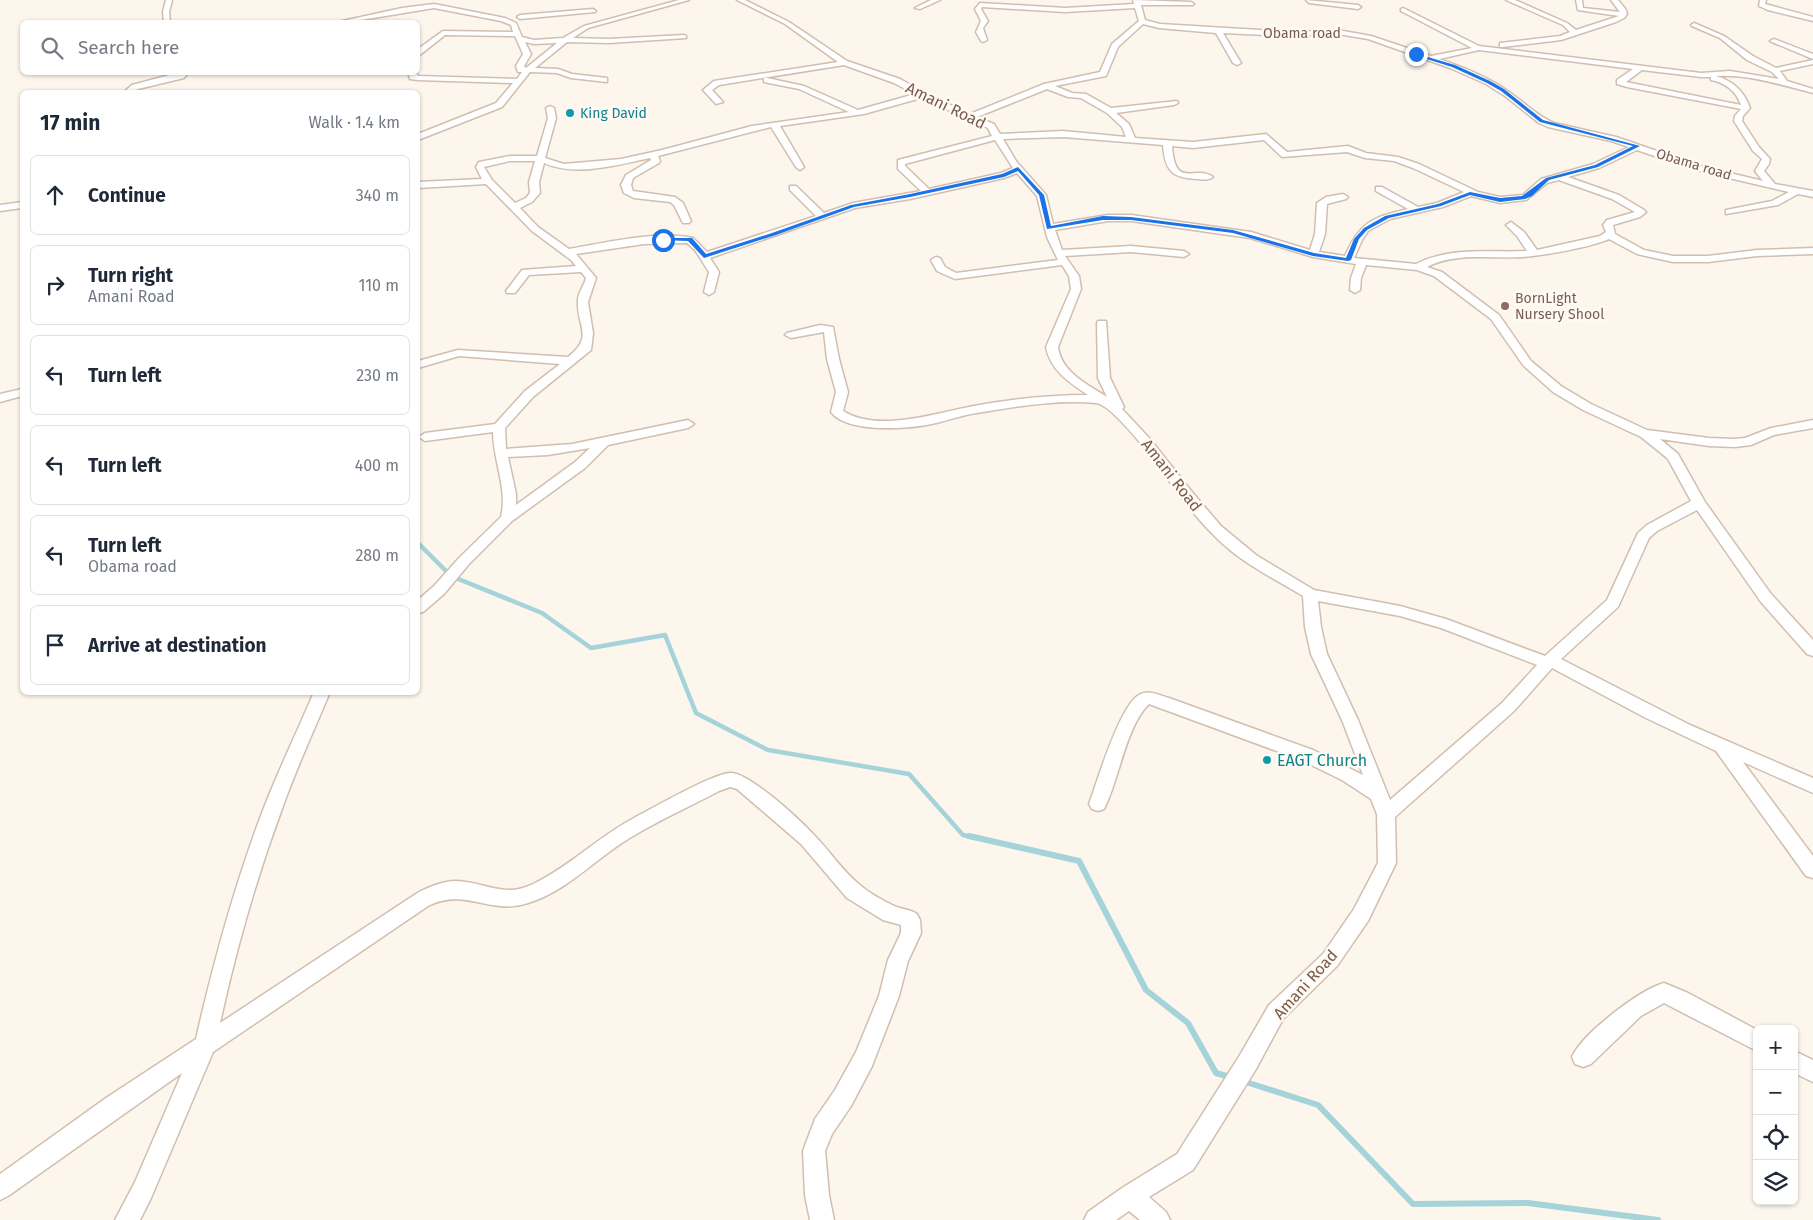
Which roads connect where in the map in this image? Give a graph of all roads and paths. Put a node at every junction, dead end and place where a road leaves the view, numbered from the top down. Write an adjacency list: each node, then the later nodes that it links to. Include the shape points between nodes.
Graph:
1 (169, 0): 25 (street)
2 (439, 0): 15 (street)
3 (686, 0): 30 (street)
4 (740, 0): 45 (street, Amani Road, via 781,20)
5 (937, 0): 17 (street)
6 (1509, 0): 32 (street, via 1565,24)
7 (1579, 0): 21 (street, via 1580,9)
8 (1614, 0): 21 (street)
9 (1309, 1): 14 (street)
10 (1761, 1): 24 (street, via 1761,6 1770,10)
11 (401, 2): 18 (street)
12 (1137, 3): 13 (street); 27 (street); 37 (street, via 1066,10 980,5 978,9 985,21 979,29)
13 (1191, 4)
14 (1359, 4): 22 (street)
15 (449, 5): 18 (street); 34 (street, via 470,14 510,21)
16 (598, 5): 20 (street)
17 (918, 8)
18 (413, 9): 26 (street)
19 (1403, 10): 39 (street)
20 (594, 11): 23 (street); 30 (street)
21 (1624, 14): 32 (street, via 1614,21)
22 (1356, 16)
23 (520, 17)
24 (1813, 19)
25 (167, 20)
26 (352, 20)
27 (1142, 21): 31 (street, Obama road, via 1159,26); 56 (street, via 1115,46 1103,74)
28 (1694, 25): 47 (street, via 1722,37 1750,58)
29 (449, 26): 33 (street)
30 (586, 27): 36 (street)
31 (1218, 31): 42 (street, Obama road, via 1286,34 1347,29); 44 (street)
32 (1574, 32): 39 (street, via 1562,38)
33 (443, 33): 34 (street); 40 (street)
34 (518, 37): 36 (street, via 540,42); 48 (street, via 527,54 520,69)
35 (684, 37): 36 (street)
36 (565, 40): 48 (street)
37 (983, 40)
38 (1774, 41): 41 (street)
39 (1478, 48): 42 (street); 46 (street)
40 (420, 50)
41 (1813, 57)
42 (1430, 58): 74 (street, Obama road, via 1489,82 1542,121)
43 (1813, 62): 47 (street)
44 (1237, 63)
45 (844, 64): 52 (street); 59 (street, Amani Road, via 898,81)
46 (1636, 68): 51 (street); 65 (street, via 1638,70 1620,82)
47 (1775, 70): 55 (street)
48 (527, 71): 53 (street, via 558,71); 54 (street)
49 (182, 75): 57 (street, via 135,86)
50 (413, 75): 54 (street, via 418,78)
51 (1706, 76): 55 (street, via 1730,73); 65 (street, via 1729,82 1746,102)
52 (756, 79): 61 (street, via 730,80 711,86 708,93); 67 (street, via 784,82)
53 (604, 80)
54 (518, 81): 70 (street, via 499,106)
55 (1784, 82): 58 (street)
56 (1047, 86): 66 (street, via 1088,98); 68 (street)
57 (130, 90)
58 (1813, 90)
59 (922, 95): 60 (street); 63 (street, Amani Road)
60 (898, 101): 63 (street); 67 (street)
61 (719, 102)
62 (1174, 103): 66 (street)
63 (946, 105): 68 (street, Amani Road)
64 (550, 108): 76 (street, via 552,118)
65 (1746, 108): 82 (street, via 1738,121 1766,159 1758,171)
66 (1110, 111): 72 (street, via 1126,126)
67 (857, 113): 69 (street)
68 (972, 116): 71 (street, Amani Road, via 991,126)
69 (777, 124): 75 (street); 77 (street, via 775,127)
70 (420, 136)
71 (997, 137): 72 (street, via 1049,133); 78 (street, Amani Road); 87 (street, via 901,162 901,167)
72 (1131, 139): 73 (street)
73 (1167, 142): 80 (street, via 1174,172); 88 (street, via 1196,145 1266,137 1285,155 1348,149 1416,166)
74 (1638, 146): 79 (street, via 1596,166); 82 (street, Obama road, via 1698,168)
75 (653, 155): 76 (street, via 566,166 557,166); 97 (street, via 656,161 628,178 628,193 672,199 680,205)
76 (542, 156): 81 (street, via 482,164 480,167); 93 (street, via 534,182 534,196)
77 (800, 167)
78 (1018, 169): 87 (street); 99 (street, Amani Road, via 1041,195)
79 (1557, 176): 88 (street, via 1544,181 1523,198 1496,200); 100 (street, via 1641,211 1610,222)
80 (1209, 177)
81 (488, 181): 83 (street); 93 (street)
82 (1771, 185): 86 (street, Obama road)
83 (420, 186)
84 (793, 188): 96 (street)
85 (1379, 189): 94 (street)
86 (1797, 191): 89 (street, Obama road); 95 (street, via 1775,203)
87 (927, 192): 96 (street, via 853,206)
88 (1474, 193): 94 (street)
89 (1813, 194)
90 (1343, 197): 105 (street, via 1329,199 1321,205 1320,234)
91 (20, 205): 92 (street)
92 (0, 208)
93 (513, 208): 102 (street, via 556,246)
94 (1416, 210): 109 (street, via 1371,224 1357,239)
95 (1729, 212)
96 (821, 216): 106 (street)
97 (686, 221)
98 (1512, 225): 103 (street)
99 (1049, 228): 105 (street, via 1103,218 1131,218 1233,232); 107 (street, Amani Road)
100 (1609, 235): 101 (street, via 1641,252 1668,259); 103 (street)
101 (1813, 251)
102 (569, 252): 106 (street, via 681,239 693,242); 112 (street)
103 (1534, 253): 111 (street, via 1445,258)
104 (1184, 254): 107 (street, via 1131,249)
105 (1313, 254): 109 (street)
106 (704, 256): 115 (street, via 714,272)
107 (1061, 258): 108 (street, via 955,276 941,269); 122 (street, Amani Road, via 1074,276 1076,289 1052,347 1052,356 1065,372)
108 (936, 260)
109 (1348, 260): 110 (street)
110 (1362, 262): 111 (street); 114 (street)
111 (1418, 267): 127 (street, via 1438,274 1494,317 1527,363 1558,389 1587,407)
112 (584, 269): 113 (street, via 526,272); 118 (street, via 591,278 583,299 588,343 585,350)
113 (511, 290)
114 (1355, 290)
115 (709, 292)
116 (1102, 323): 123 (street, via 1106,385)
117 (790, 335): 122 (street, via 820,328 829,330 842,398 837,412 851,421 889,424 934,420 973,410 1048,399)
118 (570, 361): 119 (street, via 458,353); 126 (street, via 529,394)
119 (420, 363)
120 (20, 393): 121 (street)
121 (0, 398)
122 (1101, 399): 123 (street, Amani Road)
123 (1124, 417): 133 (street, Amani Road, via 1221,534 1243,552)
124 (688, 424): 129 (street)
125 (1813, 424): 127 (street, via 1734,443)
126 (499, 427): 128 (street); 130 (street)
127 (1645, 434): 131 (street, via 1672,457)
128 (425, 437)
129 (605, 440): 130 (street, via 550,452); 132 (street, via 580,465)
130 (501, 453): 132 (street, via 509,494)
131 (1699, 503): 135 (street, via 1766,598); 136 (street, via 1643,536 1613,603)
132 (507, 518): 134 (street)
133 (1310, 594): 136 (street, via 1400,611 1446,624); 140 (street, Amani Road, via 1319,654 1350,720)
134 (420, 606)
135 (1813, 650)
136 (1549, 662): 138 (street); 142 (street, via 1508,707)
137 (321, 695): 145 (street, via 274,805 242,901)
138 (1722, 746): 139 (street); 143 (street)
139 (1813, 786)
140 (1378, 794): 141 (street, via 1306,754 1148,698 1139,702 1128,721); 142 (street, Amani Road)
141 (1098, 804)
142 (1386, 814): 150 (street, Amani Road, via 1387,863 1361,915 1330,960 1276,1012 1185,1162)
143 (1813, 870)
144 (1753, 1039): 146 (street, via 1665,993 1638,1006)
145 (205, 1044): 149 (street); 151 (street); 152 (street, via 421,900 444,890 460,889 496,900 531,894 622,834 722,781 735,780 800,833 854,892 890,914 910,920 911,933 898,960 889,996 864,1059 823,1126 814,1151)
146 (1583, 1057)
147 (1798, 1063): 148 (street)
148 (1813, 1071)
149 (0, 1188)
150 (1130, 1196): 153 (street, Amani Road); 154 (street)
151 (127, 1220)
152 (822, 1220)
153 (1096, 1220)
154 (1158, 1220)

